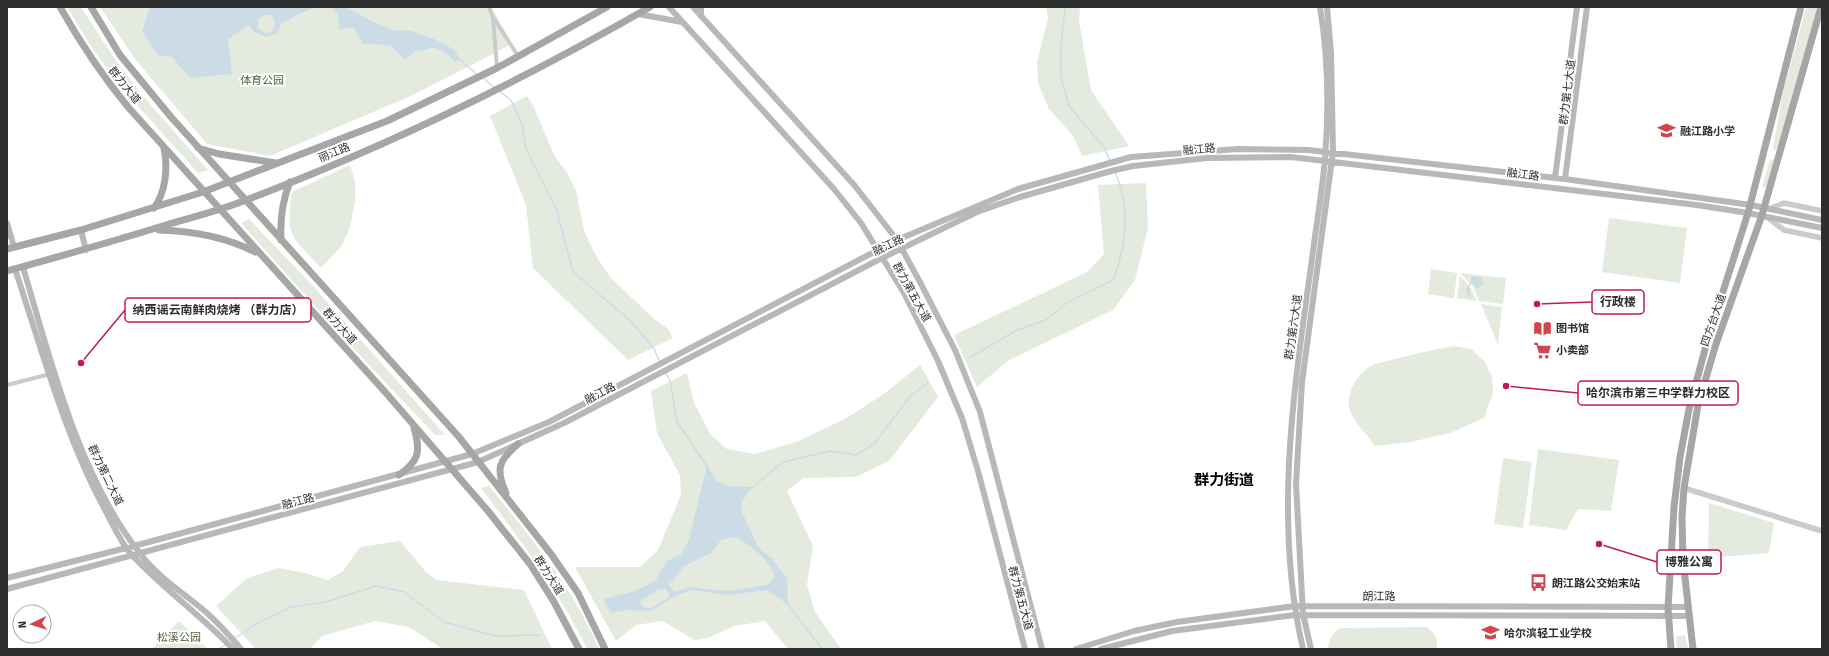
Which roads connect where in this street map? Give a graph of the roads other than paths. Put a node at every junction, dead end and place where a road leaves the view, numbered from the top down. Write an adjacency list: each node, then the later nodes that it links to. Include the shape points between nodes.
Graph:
1 (60, 7): 21 (main road, 群力大道, via 87,54 106,80)
2 (91, 7): 22 (main road, 群力大道, via 120,55)
3 (489, 7): 17 (street)
4 (607, 7): 19 (main road, 丽江路)
5 (650, 7): 15 (main road, 丽江路)
6 (669, 7): 18 (main road, 群力第五大道)
7 (693, 7): 16 (main road, 群力第五大道)
8 (701, 7): 16 (main road)
9 (1320, 7): 23 (main road, 群力第六大道, via 1326,81)
10 (1328, 7): 24 (main road, 群力第六大道, via 1332,53)
11 (1577, 7): 28 (main road, 群力第七大道)
12 (1587, 7): 29 (main road, 群力第七大道)
13 (1801, 7): 34 (main road, 四方台大道)
14 (1821, 7): 36 (main road, 四方台大道)
15 (638, 14): 18 (main road); 30 (main road, 丽江路, via 506,86 398,138)
16 (701, 16): 48 (main road, 群力第五大道, via 855,186)
17 (494, 17): 19 (street); 20 (street)
18 (682, 22): 50 (main road, 群力第五大道, via 834,189 861,223)
19 (518, 56): 20 (main road, 丽江路)
20 (497, 68): 27 (main road, 丽江路, via 388,121)
21 (164, 148): 32 (main road, 群力大道); 35 (main road, via 166,158 163,187)
22 (198, 148): 27 (main road); 31 (main road, 群力大道)
23 (1325, 151): 24 (main road, 融江路); 25 (main road, 群力第六大道); 48 (main road, 融江路, via 1295,148 1238,149 1131,157 1018,189)
24 (1333, 152): 26 (main road, 群力第六大道); 28 (main road, 融江路)
25 (1325, 160): 26 (main road, 融江路); 51 (main road, 融江路, via 1240,157 1133,166 1020,196); 75 (main road, 群力第六大道, via 1291,424 1287,485 1289,557)
26 (1332, 160): 39 (main road, 融江路); 76 (main road, 群力第六大道, via 1302,382 1296,484)
27 (278, 164): 31 (main road, 丽江路)
28 (1555, 178): 29 (main road, 融江路)
29 (1565, 179): 34 (main road, 融江路)
30 (290, 182): 33 (main road, 丽江路); 47 (main road, via 282,210)
31 (229, 183): 32 (main road, 丽江路); 33 (main road, 群力大道)
32 (203, 192): 35 (main road, 丽江路); 37 (main road, 群力大道)
33 (245, 201): 37 (main road, 丽江路); 47 (main road, 群力大道)
34 (1750, 204): 36 (main road, 融江路); 39 (main road, 四方台大道)
35 (154, 208): 45 (main road, 丽江路)
36 (1767, 208): 38 (street, via 1784,203); 40 (main road, 四方台大道); 41 (main road, 融江路)
37 (219, 209): 44 (main road, 丽江路); 53 (main road, 群力大道)
38 (1822, 211)
39 (1748, 213): 40 (main road, 融江路); 78 (main road, 四方台大道, via 1707,342 1689,409 1674,507)
40 (1765, 216): 43 (main road, 融江路); 46 (street, via 1784,230); 66 (main road, 四方台大道, via 1708,370 1698,405)
41 (1822, 220)
42 (7, 223): 49 (main road)
43 (1822, 228)
44 (153, 229): 52 (main road, 丽江路); 53 (main road, via 228,240)
45 (81, 230): 49 (main road, 丽江路); 52 (main road)
46 (1822, 238)
47 (281, 240): 61 (main road, 群力大道)
48 (896, 240): 50 (main road, 融江路); 51 (main road, 群力第五大道)
49 (9, 247)
50 (877, 249): 54 (main road, 群力第五大道); 61 (main road, 融江路, via 536,428)
51 (901, 249): 54 (main road, 融江路); 89 (main road, 群力第五大道, via 955,350 986,432)
52 (86, 250): 55 (main road, 丽江路)
53 (259, 254): 59 (main road, 群力大道)
54 (882, 258): 60 (main road, 融江路, via 564,423); 88 (main road, 群力第五大道, via 904,293 938,361 962,418)
55 (19, 268): 56 (main road, 丽江路); 57 (main road, 群力第二大道)
56 (7, 271)
57 (52, 373): 58 (street); 69 (main road, 群力第二大道, via 94,477); 70 (main road, 群力第二大道, via 70,436)
58 (7, 385)
59 (412, 424): 62 (main road, 群力大道); 65 (main road, via 418,445 416,459 412,466)
60 (518, 444): 63 (main road, 融江路); 67 (main road, via 504,457 500,466 502,483)
61 (472, 454): 62 (main road, 融江路); 63 (main road, 群力大道)
62 (445, 462): 64 (main road, 群力大道); 65 (main road, 融江路)
63 (478, 462): 64 (main road, 融江路); 67 (main road, 群力大道)
64 (452, 469): 71 (main road, 融江路); 86 (main road, 群力大道, via 525,558 554,602)
65 (399, 475): 69 (main road, 融江路)
66 (1684, 488): 68 (street); 77 (main road, 四方台大道, via 1682,535)
67 (509, 501): 87 (main road, 群力大道, via 551,554 578,594)
68 (1822, 531)
69 (134, 546): 70 (main road, 融江路); 71 (main road, 群力第二大道)
70 (126, 548): 72 (main road, 群力第二大道); 73 (main road, 融江路)
71 (140, 553): 72 (main road, 融江路); 83 (main road, 群力第二大道, via 149,564 207,613)
72 (132, 555): 74 (main road, 融江路); 83 (main road, 群力第二大道)
73 (7, 578)
74 (7, 588)
75 (1295, 606): 76 (main road, 朗江路); 80 (main road, 群力第六大道); 90 (main road, 朗江路, via 1177,622 1134,631)
76 (1303, 606): 78 (main road, 朗江路); 79 (main road, 群力第六大道)
77 (1688, 607): 78 (main road, 朗江路); 82 (main road, 四方台大道)
78 (1668, 608): 81 (main road, 四方台大道)
79 (1303, 614): 80 (main road, 朗江路); 81 (main road, 朗江路); 93 (main road, 群力第六大道)
80 (1295, 615): 91 (main road, 朗江路, via 1172,631); 92 (main road, 群力第六大道)
81 (1668, 616): 82 (main road, 朗江路); 94 (main road, 四方台大道)
82 (1689, 616): 95 (main road, 四方台大道)
83 (216, 627): 84 (main road, 群力第二大道); 85 (main road, 群力第二大道)
84 (233, 649)
85 (241, 649)
86 (578, 649)
87 (606, 649)
88 (1024, 649)
89 (1042, 649)
90 (1076, 649)
91 (1101, 649)
92 (1303, 649)
93 (1311, 649)
94 (1671, 649)
95 (1693, 649)

